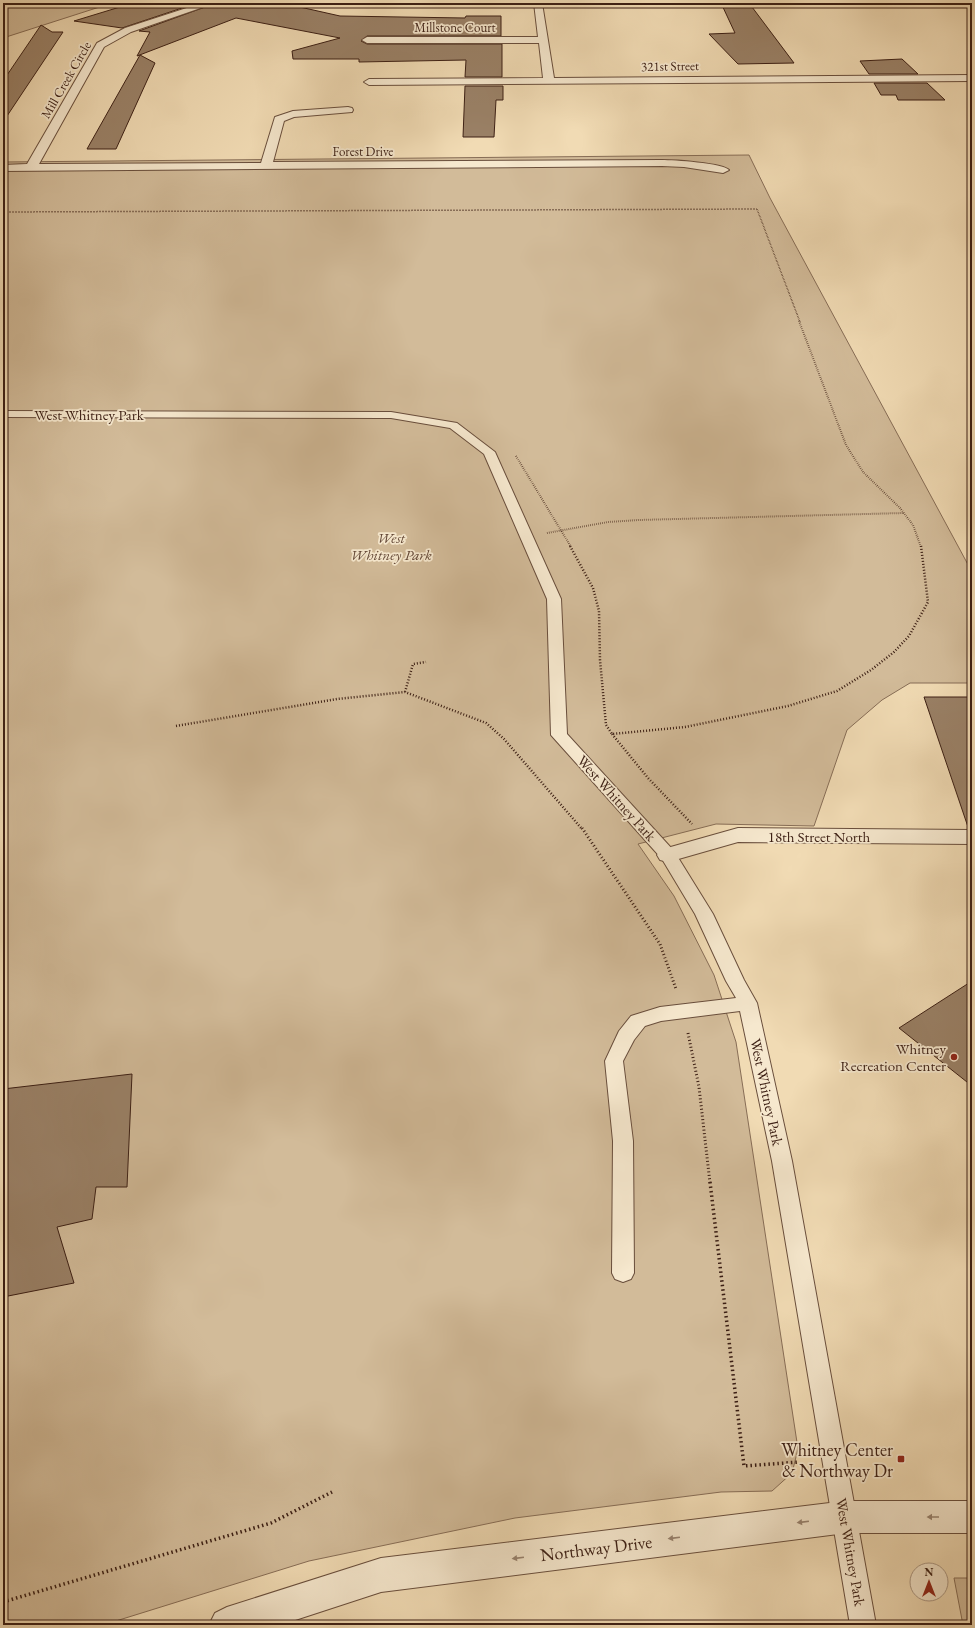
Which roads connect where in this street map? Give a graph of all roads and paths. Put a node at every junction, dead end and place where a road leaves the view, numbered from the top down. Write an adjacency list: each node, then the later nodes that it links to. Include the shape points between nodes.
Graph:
1 (211, 3): 11 (street, Mill Creek Circle, via 128,30 100,45)
2 (538, 3): 4 (street)
3 (367, 40): 4 (street, Millstone Court)
4 (542, 40): 6 (street)
5 (972, 78): 6 (street, 321st Street)
6 (549, 81): 7 (street, 321st Street)
7 (369, 82)
8 (348, 110): 9 (street, via 293,114 279,118)
9 (266, 166): 11 (street, Forest Drive); 12 (street, Forest Drive, via 684,164)
10 (3, 168): 11 (street, Forest Drive)
11 (31, 168)
12 (723, 170)
13 (3, 212): 16 (path, via 756,209 846,445 863,472)
14 (3, 414): 25 (lane, West Whitney Park, via 390,415 453,425 489,452 554,599 559,735)
15 (515, 455): 17 (path)
16 (904, 513): 17 (path, via 638,520 608,522); 22 (path, via 913,525 922,549 928,602 909,636 876,666 837,691 788,706 685,727)
17 (562, 531): 18 (path); 22 (path, via 593,588 599,611 600,660 606,725)
18 (543, 534)
19 (426, 662): 20 (path, via 413,664)
20 (405, 692): 21 (path, via 337,699); 27 (path, via 486,723 586,833 660,944)
21 (176, 726)
22 (612, 734): 23 (path, via 648,778)
23 (696, 828)
24 (972, 837): 25 (street, 18th Street North, via 738,835)
25 (668, 855): 26 (lane, West Whitney Park, via 704,914)
26 (748, 1003): 27 (lane); 31 (lane, West Whitney Park, via 782,1162)
27 (683, 1010): 28 (lane, via 638,1021 626,1036 614,1061 623,1141); 29 (path, via 699,1087 744,1466)
28 (623, 1273)
29 (798, 1462)
30 (332, 1492): 33 (path, via 271,1523)
31 (846, 1517): 32 (street, Northway Drive, one-way to 31); 34 (street, Northway Drive, one-way to 34, via 381,1575); 35 (lane, West Whitney Park)
32 (972, 1517)
33 (3, 1602)
34 (227, 1625)
35 (864, 1625)

